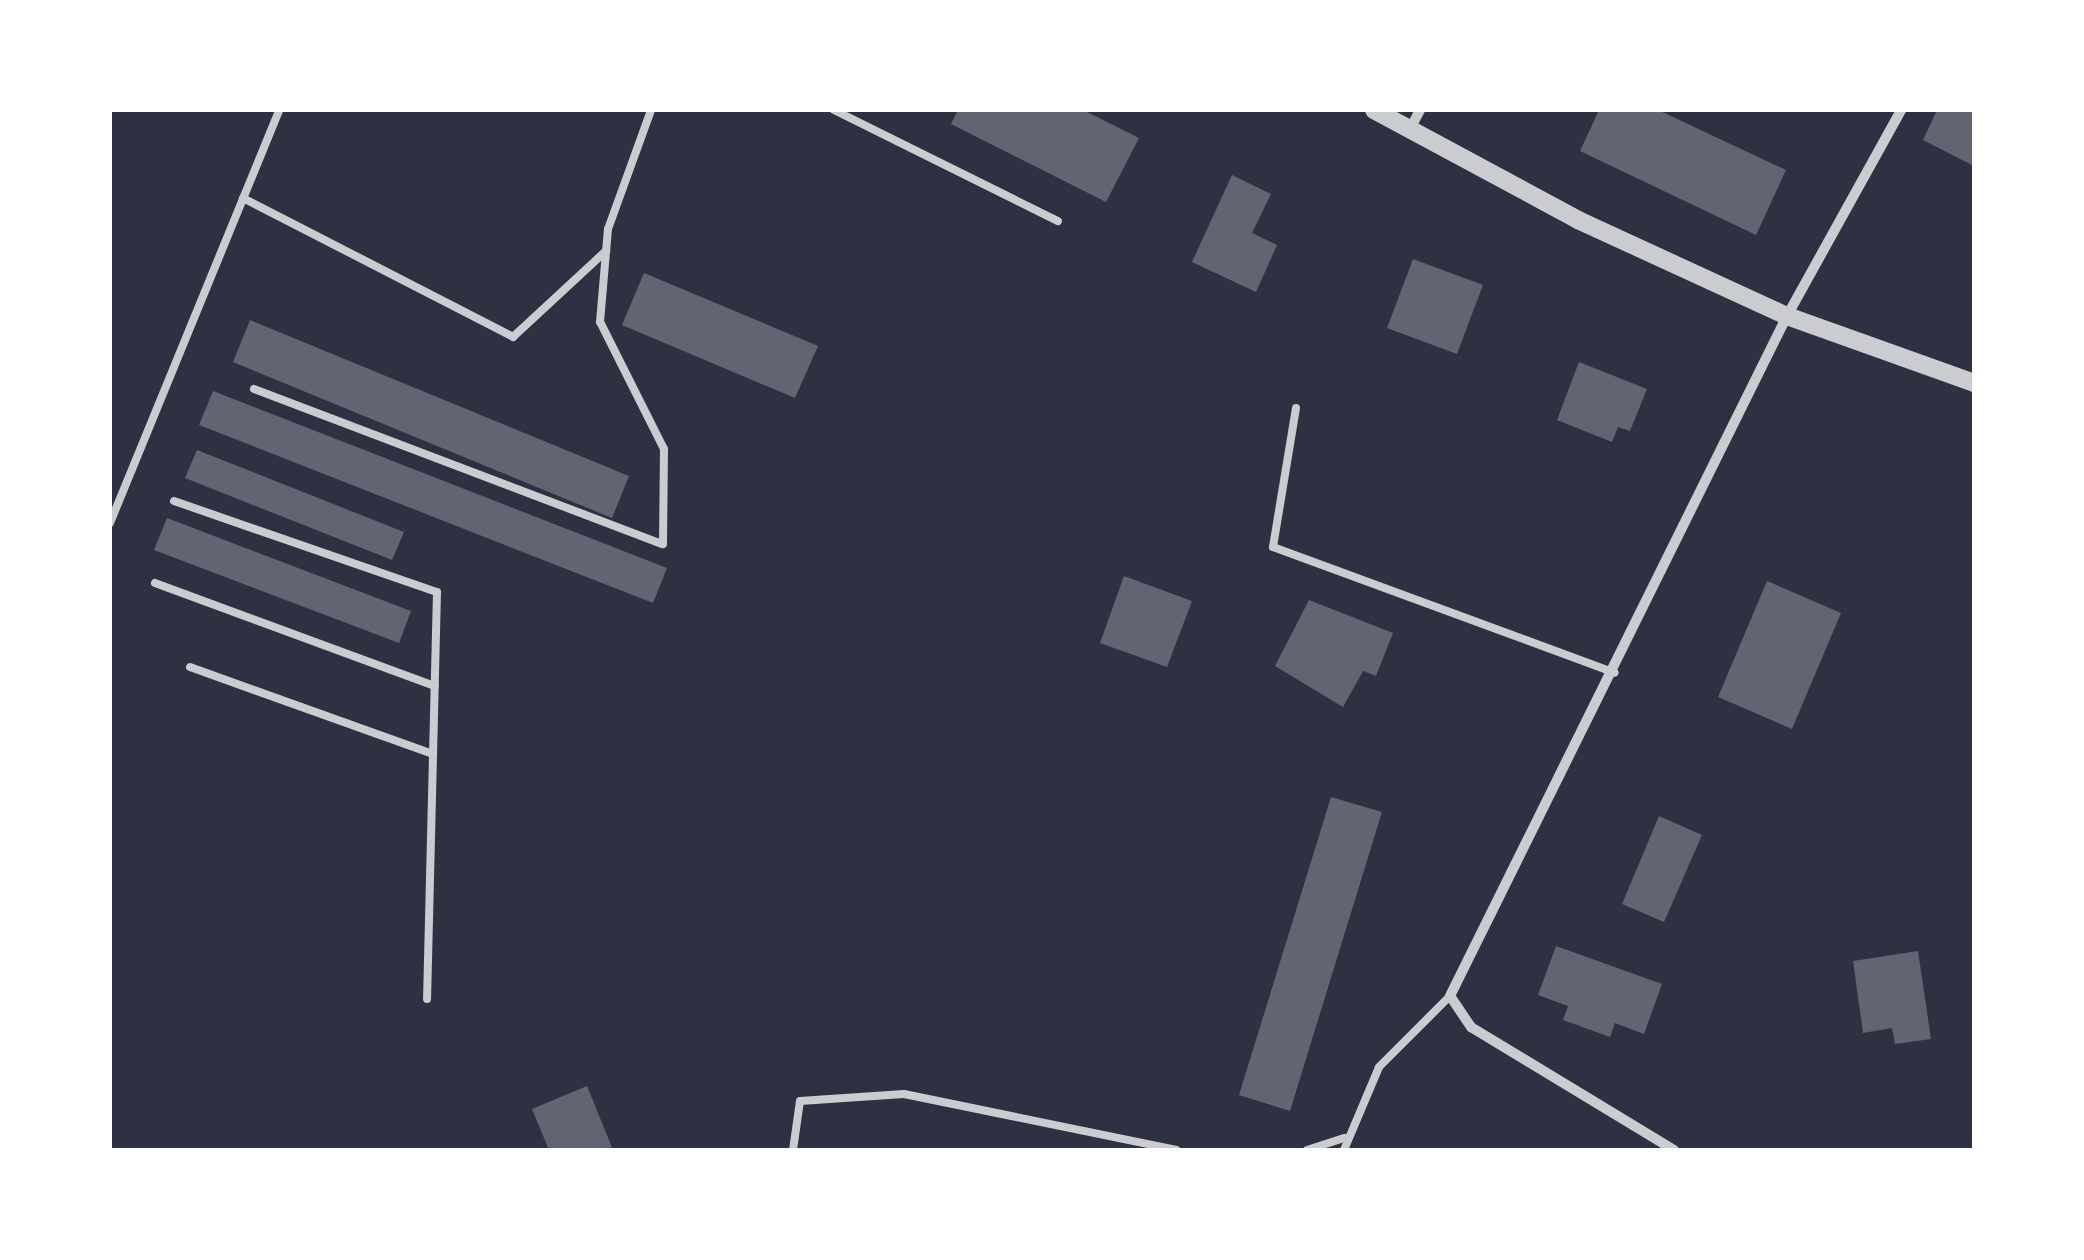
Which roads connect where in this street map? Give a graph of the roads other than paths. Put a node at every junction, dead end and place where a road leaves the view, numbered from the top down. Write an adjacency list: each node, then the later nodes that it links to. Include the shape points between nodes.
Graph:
1 (279, 110): 8 (lane)
2 (651, 110): 10 (lane)
3 (834, 110): 9 (lane)
4 (1374, 110): 7 (street)
5 (1420, 110): 7 (street)
6 (1902, 110): 11 (street)
7 (1410, 129): 11 (street)
8 (244, 198): 10 (lane, via 513,336); 16 (lane)
9 (1058, 221)
10 (606, 251): 13 (lane, via 600,322 664,449 664,544)
11 (1787, 316): 12 (street); 19 (street)
12 (1974, 383)
13 (254, 390)
14 (1296, 408): 19 (lane, via 1273,546)
15 (174, 502): 20 (lane, via 436,592)
16 (110, 523)
17 (155, 583): 20 (lane)
18 (190, 667): 21 (lane)
19 (1615, 673): 22 (street)
20 (435, 686): 21 (lane)
21 (433, 754): 23 (lane)
22 (1450, 996): 24 (lane, via 1379,1068); 29 (street, via 1471,1027)
23 (428, 998)
24 (1344, 1138): 27 (lane); 28 (lane)
25 (792, 1150): 26 (lane, via 800,1102 904,1094)
26 (1176, 1150)
27 (1307, 1150)
28 (1344, 1150)
29 (1674, 1150)

